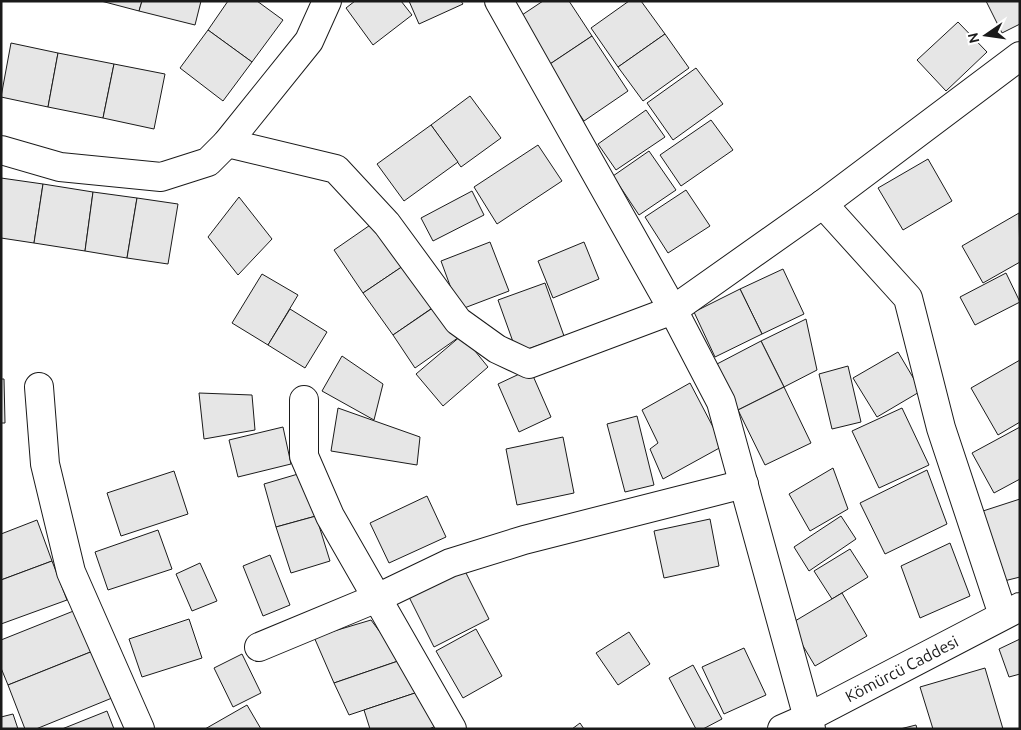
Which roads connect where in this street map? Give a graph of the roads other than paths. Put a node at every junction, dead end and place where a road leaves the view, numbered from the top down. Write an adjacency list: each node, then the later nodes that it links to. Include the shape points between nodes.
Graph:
1 (327, 1): 4 (street, via 309,41)
2 (499, 1): 7 (street)
3 (1020, 56): 6 (street)
4 (227, 142): 5 (street, via 208,162 161,178 60,167); 7 (street, via 336,169 387,224 458,321 497,349 529,364)
5 (1, 150)
6 (824, 204): 7 (street); 12 (street, via 908,298 941,428)
7 (673, 310): 10 (street, via 721,402)
8 (39, 387): 15 (street, via 45,464 70,572)
9 (304, 400): 11 (street, via 304,456 330,516)
10 (744, 484): 11 (street, via 524,540 450,563); 14 (street)
11 (376, 598): 13 (street); 16 (street)
12 (1012, 611): 14 (street, Kömürcü Caddesi)
13 (259, 647)
14 (809, 723): 17 (street, Kömürcü Caddesi)
15 (140, 729)
16 (452, 729)
17 (782, 729)

